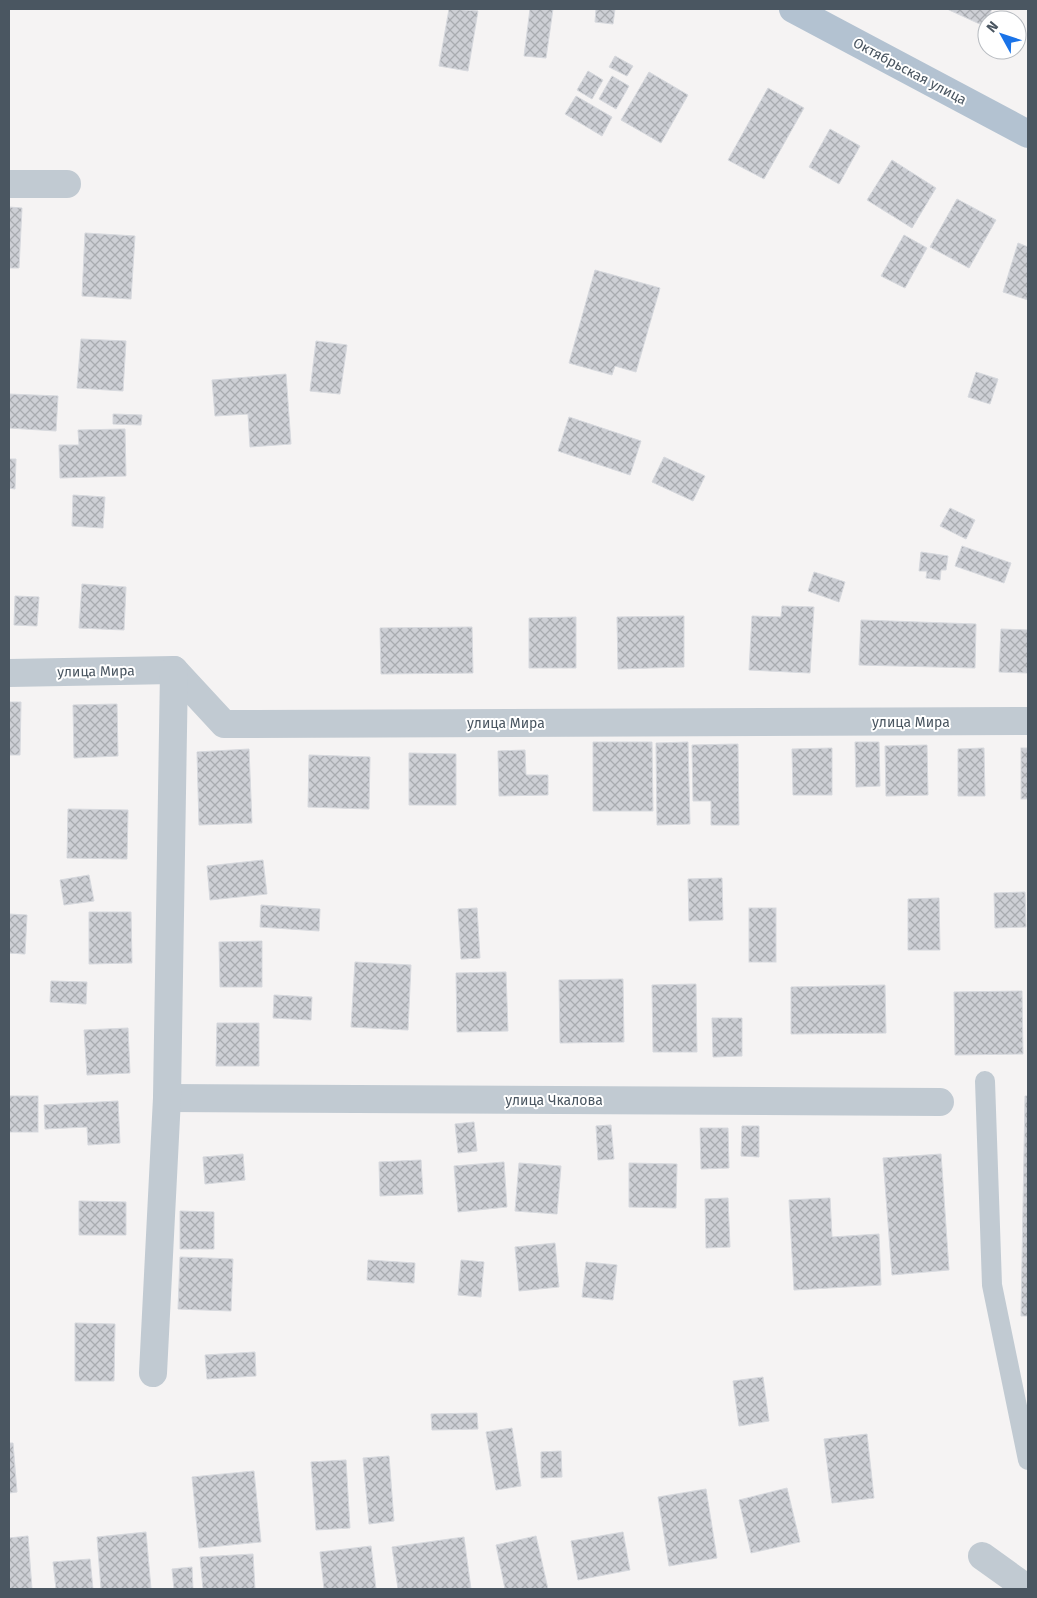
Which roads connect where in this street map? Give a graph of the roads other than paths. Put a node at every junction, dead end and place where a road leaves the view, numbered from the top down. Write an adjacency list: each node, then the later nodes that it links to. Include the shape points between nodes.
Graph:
1 (793, 9): 2 (main road, Октябрьская улица)
2 (1028, 134)
3 (9, 184): 4 (street)
4 (67, 184)
5 (174, 670): 6 (street, улица Мира); 7 (street, улица Мира, via 224,724); 9 (street)
6 (9, 673)
7 (1028, 721)
8 (985, 1081): 12 (lane, via 992,1285)
9 (167, 1098): 10 (street, улица Чкалова); 11 (street)
10 (940, 1102)
11 (153, 1373)
12 (1028, 1460)
13 (982, 1556): 14 (street)
14 (1028, 1589)

